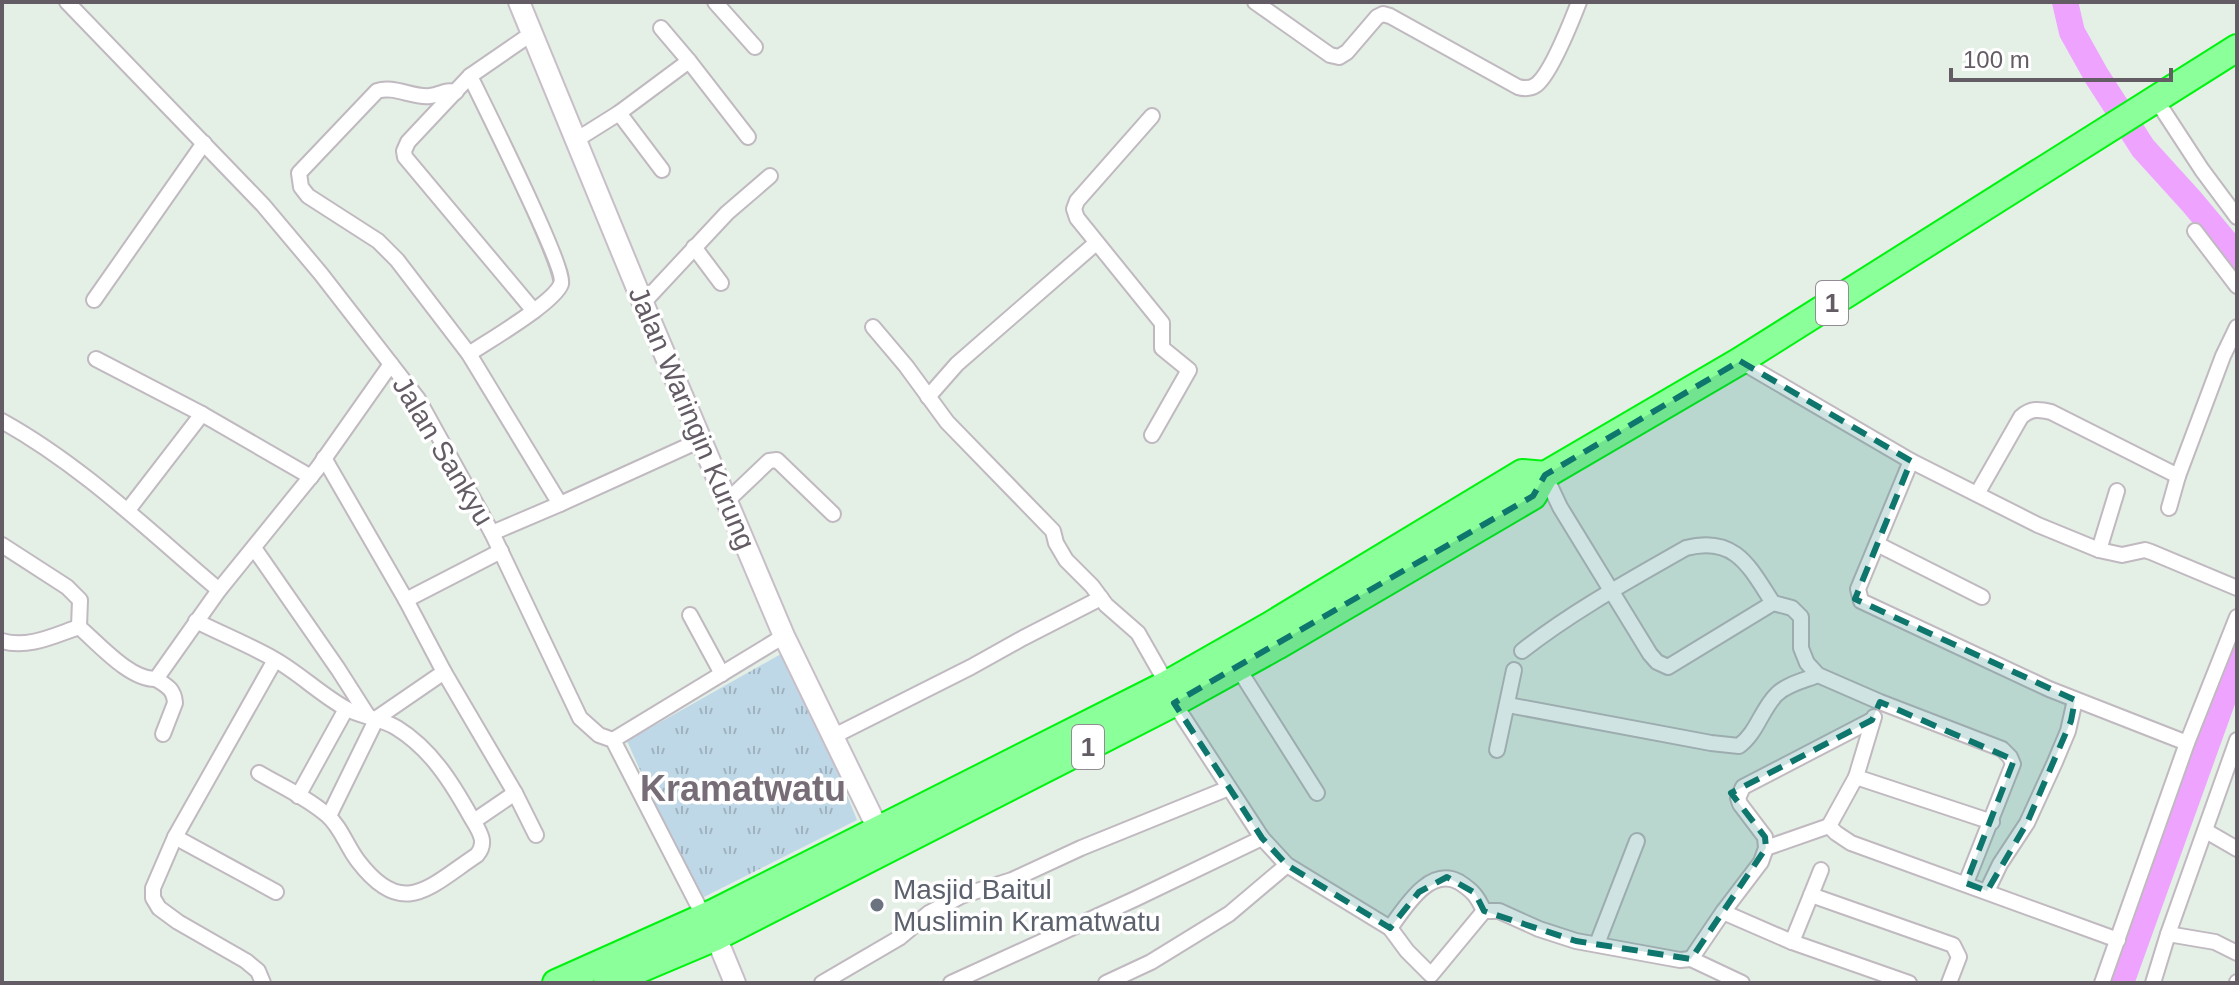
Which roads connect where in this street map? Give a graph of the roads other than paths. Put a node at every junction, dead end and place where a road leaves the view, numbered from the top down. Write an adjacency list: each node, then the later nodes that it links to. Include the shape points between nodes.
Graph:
1 (67, 2): 18 (street, Jalan Sankyu)
2 (519, 2): 7 (street, Jalan Waringin Kurung)
3 (715, 2): 8 (street)
4 (1255, 2): 5 (street, via 1330,55 1347,52 1383,14 1528,89 1539,83 1550,65)
5 (1579, 2)
6 (661, 28): 10 (street)
7 (531, 34): 11 (street); 17 (street, Jalan Waringin Kurung)
8 (755, 47)
9 (2237, 48): 13 (highway, 1)
10 (689, 61): 14 (street); 16 (street)
11 (470, 76): 12 (street); 29 (street, via 563,278)
12 (456, 92): 29 (street, via 408,142 405,157); 32 (street, via 432,96 377,91 299,179 308,196 378,241 397,260)
13 (2152, 100): 21 (street); 34 (highway, 1)
14 (619, 113): 17 (street); 19 (street)
15 (1152, 116): 23 (street, via 1077,201 1077,218)
16 (748, 137)
17 (576, 140): 28 (street, Jalan Waringin Kurung)
18 (204, 143): 27 (street); 35 (street, Jalan Sankyu, via 263,205)
19 (662, 170)
20 (770, 176): 24 (street)
21 (2237, 217)
22 (2195, 231): 26 (street)
23 (1096, 243): 36 (street, via 957,364); 39 (street, via 1162,323 1162,348 1189,370)
24 (694, 247): 25 (street); 28 (street)
25 (721, 283)
26 (2237, 286)
27 (94, 300)
28 (643, 303): 40 (street, Jalan Waringin Kurung)
29 (534, 311): 32 (street)
30 (873, 327): 36 (street)
31 (2237, 327): 44 (street)
32 (469, 354): 49 (street)
33 (96, 359): 37 (street)
34 (1740, 361): 42 (street); 43 (highway, 1)
35 (391, 364): 41 (street); 53 (street, Jalan Sankyu, via 418,399)
36 (928, 397): 63 (street, via 1053,531 1059,550)
37 (202, 414): 45 (street); 51 (street)
38 (2, 421): 51 (street)
39 (1152, 435)
40 (701, 440): 48 (street, Jalan Waringin Kurung); 49 (street)
41 (324, 458): 45 (street); 64 (street)
42 (1911, 461): 47 (street); 54 (street)
43 (1545, 475): 61 (street); 74 (highway, 1, via 1533,496); 80 (highway, 1, via 1522,473 1269,626)
44 (2178, 476): 47 (street, via 2038,409 2021,417); 50 (street)
45 (311, 477): 56 (street)
46 (2117, 491): 57 (street)
47 (1977, 494): 57 (street)
48 (727, 501): 52 (street, via 769,461 777,460); 70 (street, Jalan Waringin Kurung)
49 (560, 504): 53 (street)
50 (2169, 508)
51 (128, 510): 60 (street)
52 (833, 514)
53 (492, 533): 58 (street, Jalan Sankyu)
54 (1877, 544): 62 (street); 81 (street, via 1858,589 1861,601)
55 (2, 545): 69 (street, via 80,600)
56 (254, 548): 60 (street); 85 (street)
57 (2099, 550): 59 (street, via 2122,555 2145,550)
58 (501, 551): 64 (street); 89 (street, Jalan Sankyu, via 580,718)
59 (2237, 588)
60 (219, 590): 68 (street)
61 (1611, 591): 65 (street, via 1686,548 1714,546 1734,552 1750,566); 65 (street, via 1657,662 1668,667); 72 (street)
62 (1982, 597)
63 (1101, 598): 80 (street, via 1138,633); 88 (street)
64 (406, 600): 76 (street)
65 (1773, 603): 78 (street, via 1792,608 1801,617 1801,648)
66 (690, 615): 77 (street)
67 (2237, 617): 91 (street)
68 (196, 621): 73 (street); 79 (street)
69 (79, 627): 71 (street, via 34,642); 79 (street, via 129,670)
70 (784, 636): 77 (street); 88 (street, Jalan Waringin Kurung)
71 (2, 642)
72 (1522, 651)
73 (275, 660): 84 (street); 106 (street)
74 (1238, 668): 80 (highway, 1); 97 (street)
75 (1514, 670): 83 (street)
76 (444, 672): 85 (street); 96 (street)
77 (722, 674): 89 (street)
78 (1818, 675): 82 (street); 83 (street, via 1775,696 1739,746)
79 (156, 679): 87 (street, via 175,697)
80 (1170, 694): 95 (street); 103 (highway, 1); 119 (highway, 1)
81 (2075, 700): 91 (street); 114 (street, via 2068,731 2027,823)
82 (1880, 702): 86 (street); 101 (street, via 2002,749 2010,757 2013,764)
83 (1508, 705): 92 (street)
84 (346, 709): 85 (street); 98 (street)
85 (372, 717): 99 (street); 100 (street, via 397,728 433,758)
86 (1872, 720): 94 (street); 109 (street, via 1743,787 1740,804 1765,837)
87 (163, 734)
88 (832, 737): 103 (street, Jalan Waringin Kurung)
89 (613, 740): 119 (street, Jalan Sankyu)
90 (2237, 740): 104 (street)
91 (2187, 743): 122 (street)
92 (1497, 750)
93 (259, 773): 98 (street)
94 (1856, 777): 101 (street); 102 (street)
95 (1229, 788): 107 (street); 133 (street, via 1012,880 961,896)
96 (515, 793): 100 (street); 105 (street)
97 (1317, 793)
98 (298, 796): 99 (street)
99 (329, 816): 100 (street, via 359,862 392,893 406,895 427,888 477,855 484,844)
100 (474, 821)
101 (1992, 822): 113 (street)
102 (1829, 826): 109 (street); 113 (street, via 1851,843)
103 (878, 829): 119 (highway, 1)
104 (2206, 831): 110 (street); 121 (street)
105 (536, 835)
106 (175, 837): 115 (street); 129 (street, via 153,888 159,908 246,961)
107 (1262, 838): 111 (street); 134 (street)
108 (1637, 841): 124 (street)
109 (1766, 848): 118 (street)
110 (2237, 849)
111 (1287, 865): 120 (street); 135 (street, via 1229,914)
112 (1821, 870): 116 (street)
113 (1966, 883): 114 (street)
114 (1987, 891): 122 (street)
115 (276, 892)
116 (1811, 895): 123 (street); 139 (street, via 1953,945 1959,957)
117 (1484, 911): 120 (street, via 1475,893 1447,877 1438,878 1419,892); 124 (street, via 1499,911 1539,929); 128 (street)
118 (1723, 912): 123 (street); 126 (street)
119 (710, 927): 130 (highway, 1); 131 (highway, 1); 132 (street)
120 (1390, 928): 128 (street)
121 (2168, 934): 125 (street, via 2215,942); 141 (street)
122 (2118, 940): 140 (street)
123 (1792, 942): 138 (street)
124 (1597, 944): 126 (street)
125 (2237, 953)
126 (1691, 959): 127 (street)
127 (1716, 970): 136 (street); 137 (street)
128 (1436, 979)
129 (263, 983)
130 (556, 983)
131 (607, 983)
132 (735, 983)
133 (822, 983)
134 (951, 983)
135 (1106, 983)
136 (1707, 983)
137 (1742, 983)
138 (1909, 983)
139 (1949, 983)
140 (2102, 983)
141 (2153, 983)

